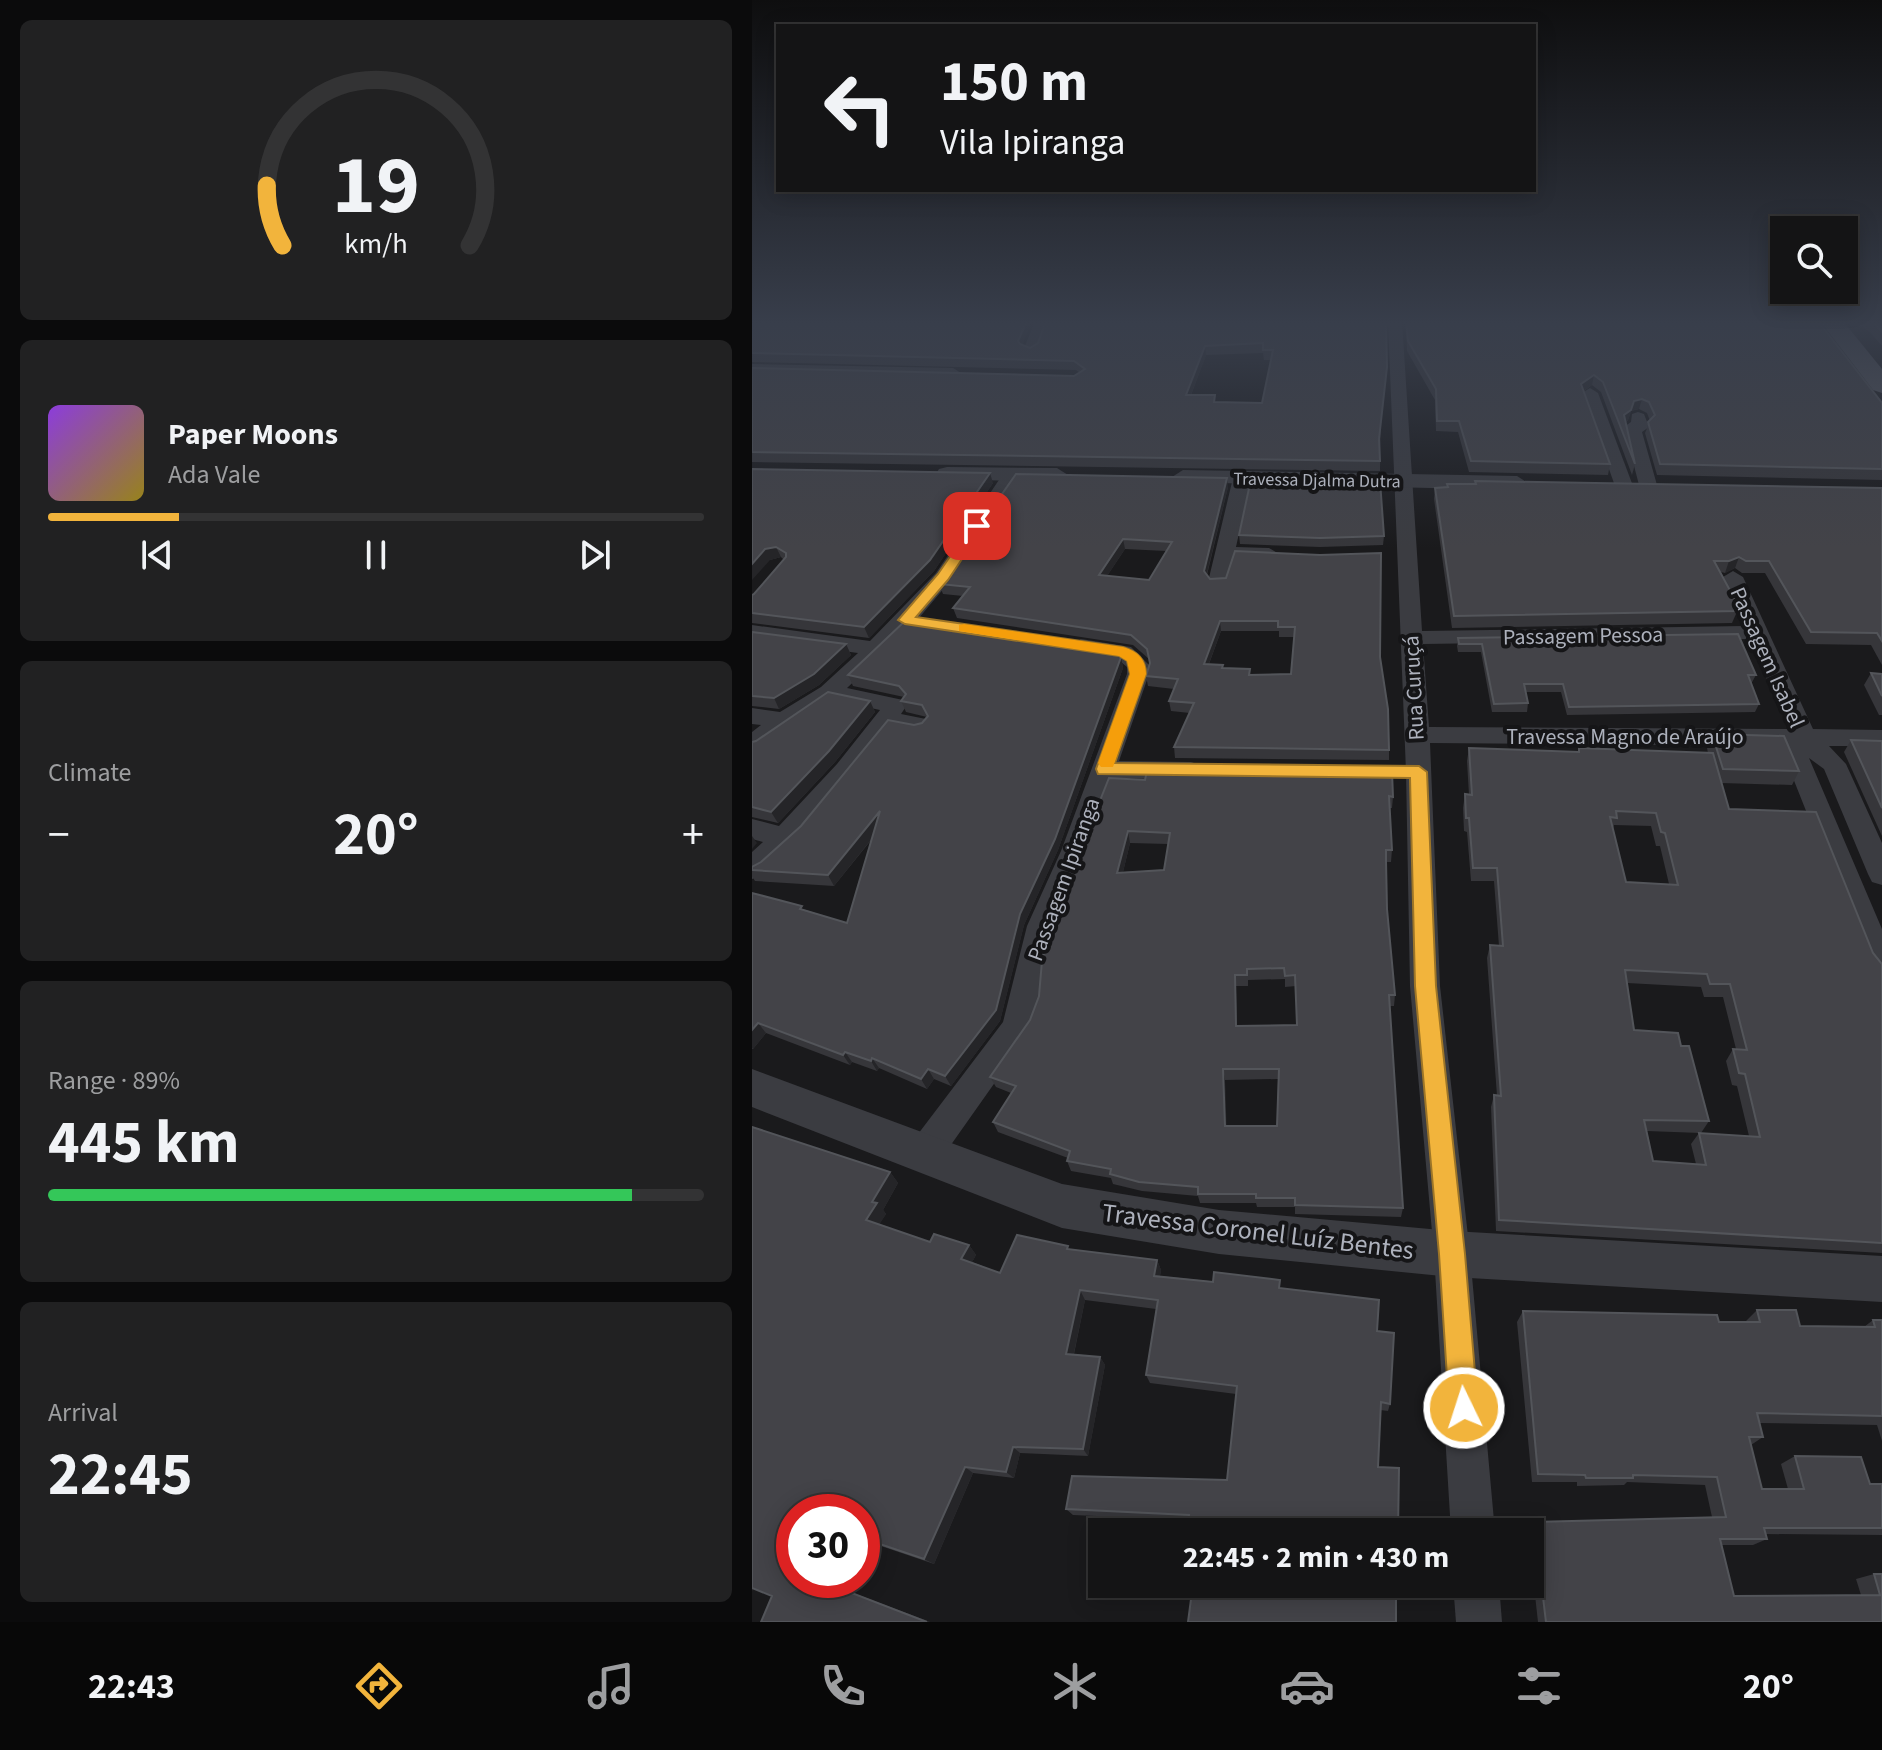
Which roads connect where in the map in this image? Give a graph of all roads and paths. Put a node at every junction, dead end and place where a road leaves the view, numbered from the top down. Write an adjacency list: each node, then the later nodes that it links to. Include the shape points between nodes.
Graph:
1 (1400, 397): 9 (street, Rua Curuçá)
2 (1591, 397): 13 (street)
3 (1638, 417): 12 (street, via 1641,427 1632,427)
4 (926, 473): 5 (street)
5 (1011, 475): 6 (street); 19 (street, via 943,577)
6 (1073, 476)
7 (1165, 477): 8 (street, Travessa Djalma Dutra)
8 (1242, 478): 9 (street, Travessa Djalma Dutra); 15 (street)
9 (1405, 481): 10 (street, Travessa Djalma Dutra); 23 (street, Rua Curuçá, via 1401,554)
10 (1546, 484)
11 (1593, 485): 13 (street)
12 (1648, 485): 13 (street); 14 (street)
13 (1624, 486)
14 (1677, 486)
15 (1225, 552): 16 (street); 18 (street)
16 (1288, 555)
17 (1733, 577): 22 (street, Passagem Isabel)
18 (1218, 582)
19 (905, 620): 20 (street); 25 (street)
20 (936, 624)
21 (752, 632): 25 (street)
22 (1756, 632): 23 (street, Passagem Pessoa); 32 (street, Passagem Isabel)
23 (1410, 638): 31 (street, Rua Curuçá)
24 (1061, 643): 35 (street, Passagem Ipiranga, via 1123,652 1138,665)
25 (875, 648): 26 (street)
26 (829, 692): 28 (street, via 895,705); 29 (street)
27 (752, 716): 29 (street)
28 (885, 719): 30 (street); 38 (street)
29 (784, 720): 34 (street)
30 (918, 725)
31 (1416, 735): 32 (street, Travessa Magno de Araújo); 44 (street, Rua Curuçá, via 1403,772)
32 (1804, 737): 33 (street, Travessa Magno de Araújo); 40 (street, Passagem Isabel, via 1834,764); 41 (street, Passagem Isabel, via 1797,758)
33 (1882, 738)
34 (752, 744)
35 (1104, 769): 36 (street); 43 (street, Passagem Ipiranga, via 1041,926 1016,1030)
36 (1214, 772)
37 (752, 829): 38 (street)
38 (785, 838): 39 (street)
39 (752, 868)
40 (1882, 874)
41 (1882, 964)
42 (752, 1088): 43 (street, Travessa Coronel Luíz Bentes)
43 (924, 1154): 44 (street, Travessa Coronel Luíz Bentes, via 1062,1206 1219,1232)
44 (1452, 1254): 45 (street, Travessa Coronel Luíz Bentes); 46 (street, Rua Curuçá)
45 (1882, 1279)
46 (1472, 1518)
47 (1477, 1598): 48 (street)
48 (1479, 1622)

